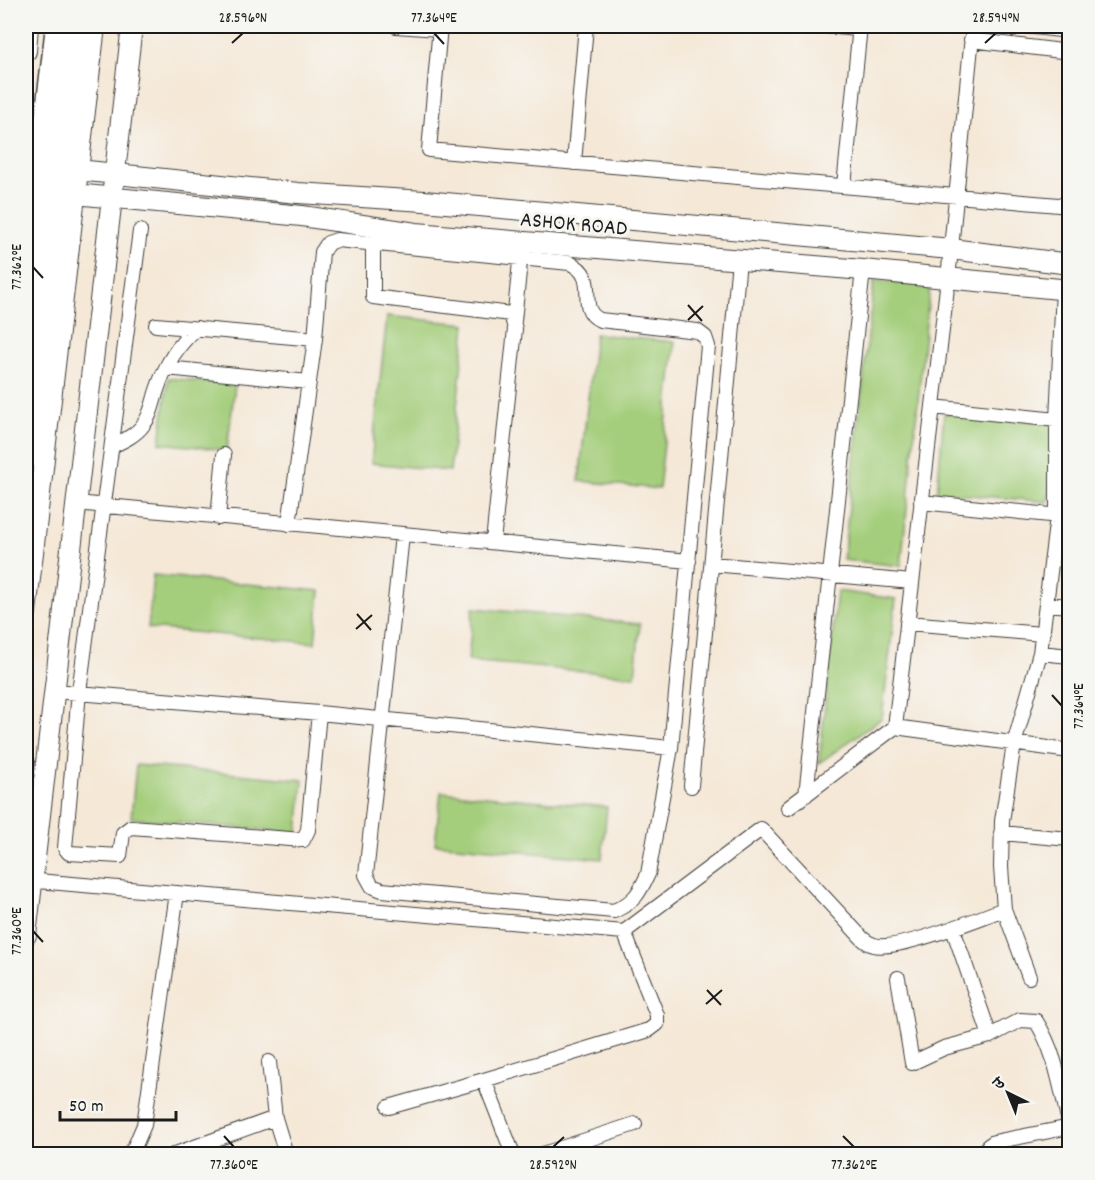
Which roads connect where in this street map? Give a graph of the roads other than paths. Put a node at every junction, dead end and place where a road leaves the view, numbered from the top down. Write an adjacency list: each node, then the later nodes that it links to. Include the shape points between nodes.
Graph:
1 (28, 26): 15 (street)
2 (57, 26): 33 (main road)
3 (76, 26): 45 (main road)
4 (95, 26): 18 (street)
5 (132, 26): 19 (street)
6 (396, 26): 11 (street)
7 (586, 26): 17 (street)
8 (824, 26): 12 (street)
9 (973, 26): 14 (street)
10 (1025, 26): 13 (street)
11 (440, 27): 17 (street, via 429,150)
12 (859, 27): 20 (street)
13 (1070, 31)
14 (971, 40): 16 (street); 22 (street)
15 (26, 51)
16 (1070, 51)
17 (574, 163): 20 (street)
18 (78, 170): 19 (street, ASHOK ROAD); 21 (street)
19 (115, 175): 23 (street); 27 (street, ASHOK ROAD)
20 (844, 186): 22 (street)
21 (75, 194): 23 (street, ASHOK ROAD); 60 (street)
22 (956, 196): 24 (street); 27 (street)
23 (112, 197): 28 (street, ASHOK ROAD, via 302,216); 47 (street)
24 (1070, 206)
25 (140, 231): 43 (street)
26 (373, 243): 28 (street); 35 (street, via 373,297 511,314); 38 (street, via 337,240 328,243 322,252)
27 (951, 249): 30 (street, ASHOK ROAD); 32 (street)
28 (521, 250): 29 (street, ASHOK ROAD); 35 (street); 54 (street, via 578,267 588,283 588,309 593,317 697,331 705,337 708,346)
29 (739, 260): 31 (street, ASHOK ROAD); 55 (street)
30 (1070, 264)
31 (863, 270): 32 (street, ASHOK ROAD); 56 (street)
32 (948, 279): 34 (street, ASHOK ROAD); 41 (street)
33 (26, 287)
34 (1066, 289): 42 (street)
35 (514, 321): 53 (street)
36 (156, 325): 37 (street)
37 (197, 328): 38 (street); 39 (street, via 175,351)
38 (315, 339): 40 (street)
39 (166, 368): 40 (street); 43 (street, via 148,418 134,433)
40 (309, 382): 51 (street)
41 (933, 407): 42 (street); 46 (street)
42 (1062, 412): 49 (street)
43 (112, 446): 48 (street)
44 (224, 455): 50 (street)
45 (26, 458)
46 (921, 502): 49 (street); 57 (street)
47 (76, 503): 48 (street); 65 (street)
48 (105, 507): 50 (street); 66 (street)
49 (1063, 516): 58 (street)
50 (218, 518): 51 (street)
51 (289, 524): 52 (street)
52 (402, 535): 53 (street); 68 (street)
53 (493, 542): 54 (street)
54 (689, 561): 71 (street)
55 (712, 564): 56 (street); 73 (street)
56 (830, 574): 57 (street); 74 (street)
57 (912, 582): 61 (street)
58 (1046, 604): 59 (street); 62 (street)
59 (1070, 606)
60 (26, 612)
61 (907, 623): 62 (street); 69 (street)
62 (1043, 634): 63 (street)
63 (1040, 653): 64 (street); 70 (street)
64 (1070, 656)
65 (54, 691): 66 (street); 78 (street)
66 (79, 692): 67 (street); 67 (street, via 65,848 69,853 120,856 123,833 131,827 303,840 308,830)
67 (319, 713): 68 (street)
68 (384, 719): 71 (street); 71 (street, via 366,875 372,886 382,890 614,911 630,904 648,874)
69 (895, 727): 70 (street); 74 (street)
70 (1014, 744): 72 (street); 76 (street)
71 (671, 748)
72 (1070, 751)
73 (691, 786)
74 (806, 795): 75 (street)
75 (788, 808)
76 (1001, 833): 77 (street); 80 (street)
77 (1070, 839)
78 (29, 880): 79 (street); 83 (street)
79 (177, 892): 82 (street); 93 (street, via 144,1125)
80 (1004, 909): 81 (street); 84 (street)
81 (952, 929): 82 (street, via 885,946 873,945 760,829); 86 (street)
82 (624, 932): 88 (street, via 657,1015 657,1024)
83 (26, 934)
84 (1029, 977)
85 (898, 978): 86 (street, via 912,1063 944,1048)
86 (990, 1036): 92 (street, via 1020,1020 1036,1021 1053,1054)
87 (269, 1062): 90 (street)
88 (484, 1080): 89 (street); 96 (street)
89 (389, 1107)
90 (275, 1118): 94 (street); 95 (street)
91 (635, 1124): 97 (street)
92 (1070, 1127): 98 (street, via 994,1142 988,1146)
93 (129, 1155)
94 (175, 1155)
95 (286, 1155)
96 (513, 1155)
97 (543, 1155)
98 (987, 1155)

